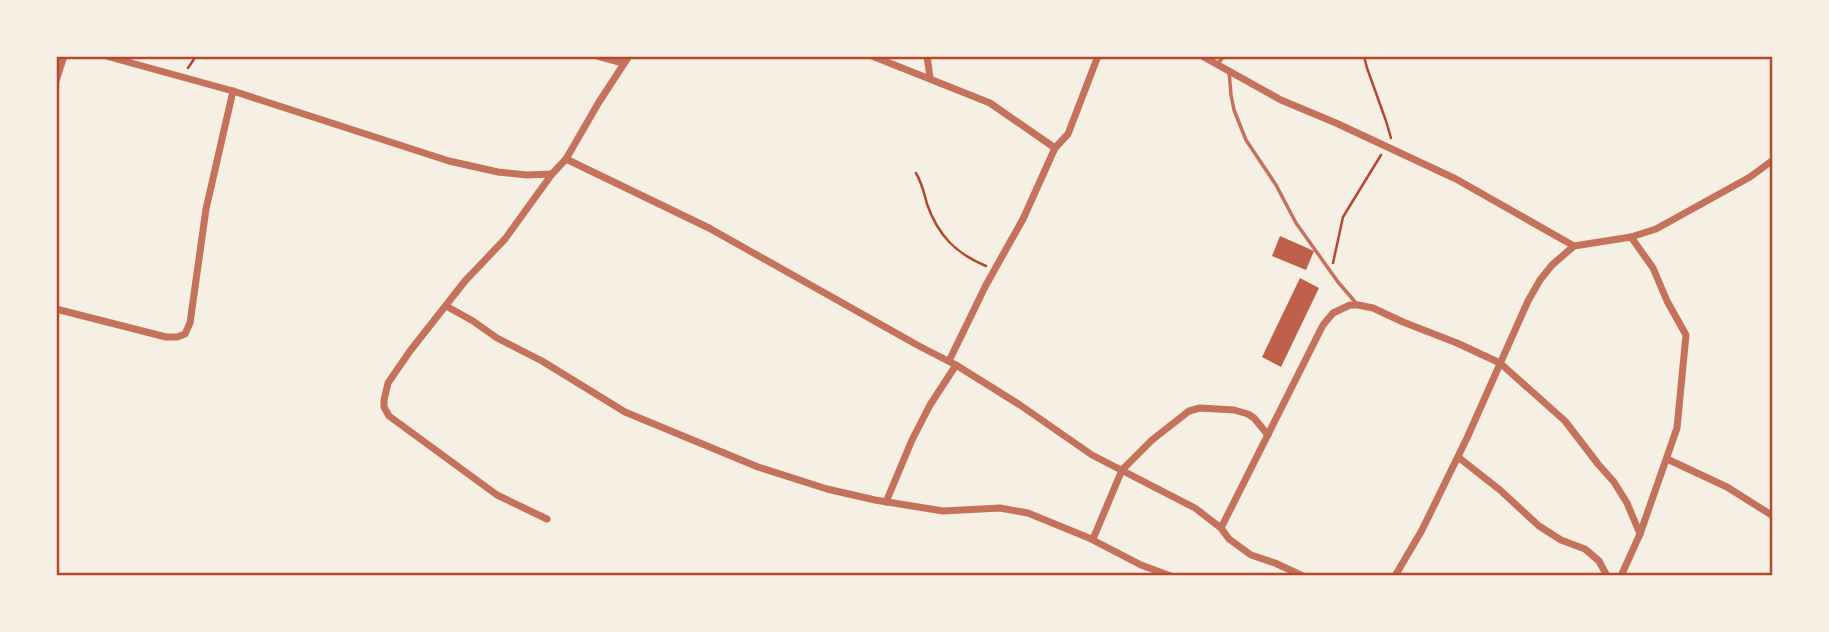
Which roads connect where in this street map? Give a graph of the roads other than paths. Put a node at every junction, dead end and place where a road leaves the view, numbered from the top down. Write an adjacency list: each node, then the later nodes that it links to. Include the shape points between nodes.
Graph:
1 (64, 56): 14 (street)
2 (106, 56): 15 (street)
3 (597, 56): 10 (street)
4 (629, 56): 10 (street)
5 (872, 56): 13 (street)
6 (927, 56): 13 (street)
7 (1098, 56): 16 (street, via 1068,134)
8 (1202, 56): 11 (street)
9 (1224, 56): 11 (lane)
10 (623, 64): 17 (street)
11 (1216, 64): 12 (street)
12 (1229, 71): 21 (street, via 1281,100 1456,179); 22 (lane, via 1234,110 1247,140 1296,223)
13 (930, 78): 16 (street, via 990,103)
14 (56, 81)
15 (233, 91): 19 (street, via 461,164 498,173); 24 (street, via 206,209 185,334 166,337)
16 (1055, 148): 25 (street)
17 (566, 159): 19 (street); 25 (street, via 709,228)
18 (1773, 160): 20 (street, via 1656,229)
19 (552, 174): 23 (street, via 505,239)
20 (1631, 237): 21 (street); 29 (street, via 1653,268 1686,335 1679,418)
21 (1574, 246): 26 (street, via 1540,280)
22 (1358, 305): 26 (street); 27 (street, via 1334,313 1322,325)
23 (446, 306): 31 (street, via 625,412 758,467); 33 (street, via 388,383 384,407 389,416 497,495)
24 (56, 309)
25 (952, 363): 30 (street); 31 (street)
26 (1500, 363): 28 (street); 35 (street, via 1565,421 1614,482)
27 (1268, 435): 30 (street, via 1248,414 1200,408 1176,420); 34 (street)
28 (1458, 457): 39 (street); 40 (street, via 1539,526 1586,549 1600,561)
29 (1667, 459): 32 (street, via 1727,487); 35 (street)
30 (1122, 470): 34 (street, via 1195,508); 36 (street)
31 (886, 502): 36 (street, via 943,511 1000,508 1028,513)
32 (1773, 516)
33 (547, 519)
34 (1221, 528): 38 (street, via 1251,555)
35 (1640, 534): 41 (street)
36 (1093, 539): 37 (street)
37 (1171, 576)
38 (1303, 576)
39 (1395, 576)
40 (1607, 576)
41 (1620, 576)

